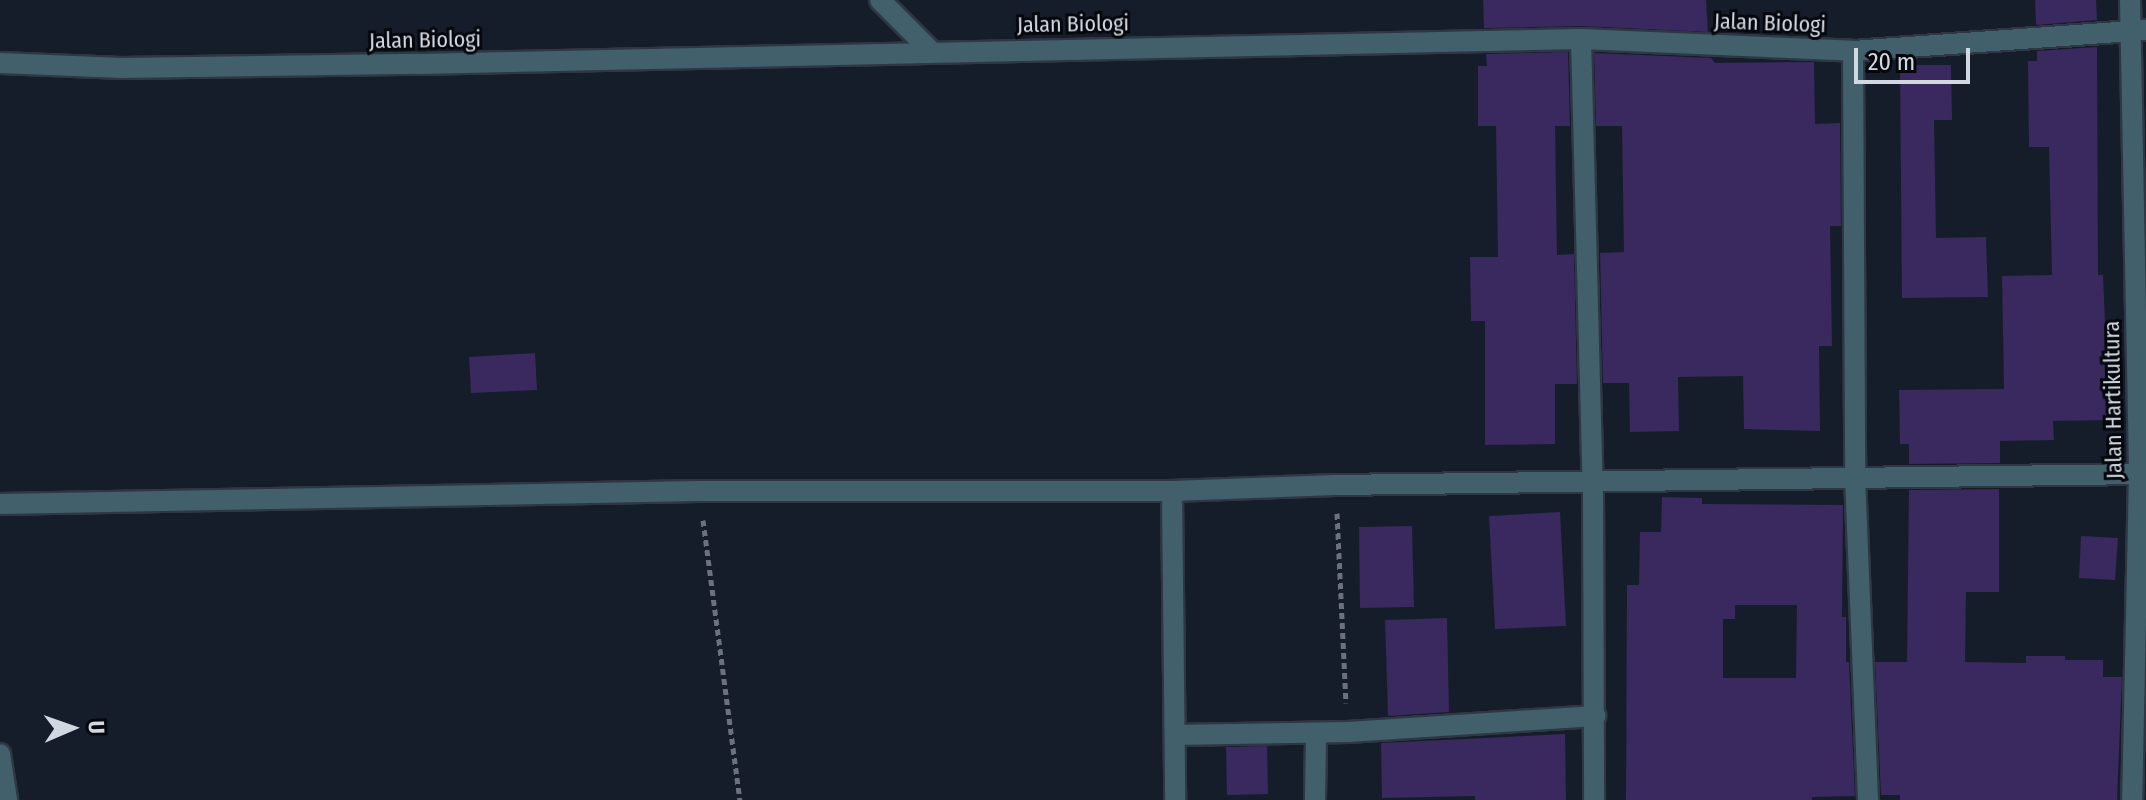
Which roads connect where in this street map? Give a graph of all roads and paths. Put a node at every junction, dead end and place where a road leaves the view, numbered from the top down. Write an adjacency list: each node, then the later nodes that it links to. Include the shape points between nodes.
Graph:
1 (880, 0): 5 (street)
2 (2130, 0): 3 (street, Jalan Hartikultura)
3 (2138, 30): 6 (street, Jalan Biologi); 8 (street, Jalan Hartikultura)
4 (1581, 39): 5 (street, Jalan Biologi); 6 (street, Jalan Biologi); 10 (street)
5 (931, 51): 7 (street, Jalan Biologi, via 122,68)
6 (1853, 51): 9 (street)
7 (0, 63)
8 (2143, 474): 9 (street); 26 (street, Jalan Hartikultura)
9 (1855, 476): 10 (street); 25 (street)
10 (1593, 483): 11 (street); 15 (street)
11 (1335, 485): 13 (street); 16 (path)
12 (699, 491): 13 (street); 14 (street); 21 (path)
13 (1172, 491): 18 (street)
14 (0, 504)
15 (1595, 716): 16 (street); 24 (street)
16 (1348, 732): 17 (street)
17 (1316, 733): 18 (street); 23 (street)
18 (1175, 735): 22 (street)
19 (0, 754): 20 (street)
20 (7, 800)
21 (740, 800)
22 (1175, 800)
23 (1315, 800)
24 (1594, 800)
25 (1868, 800)
26 (2132, 800)

